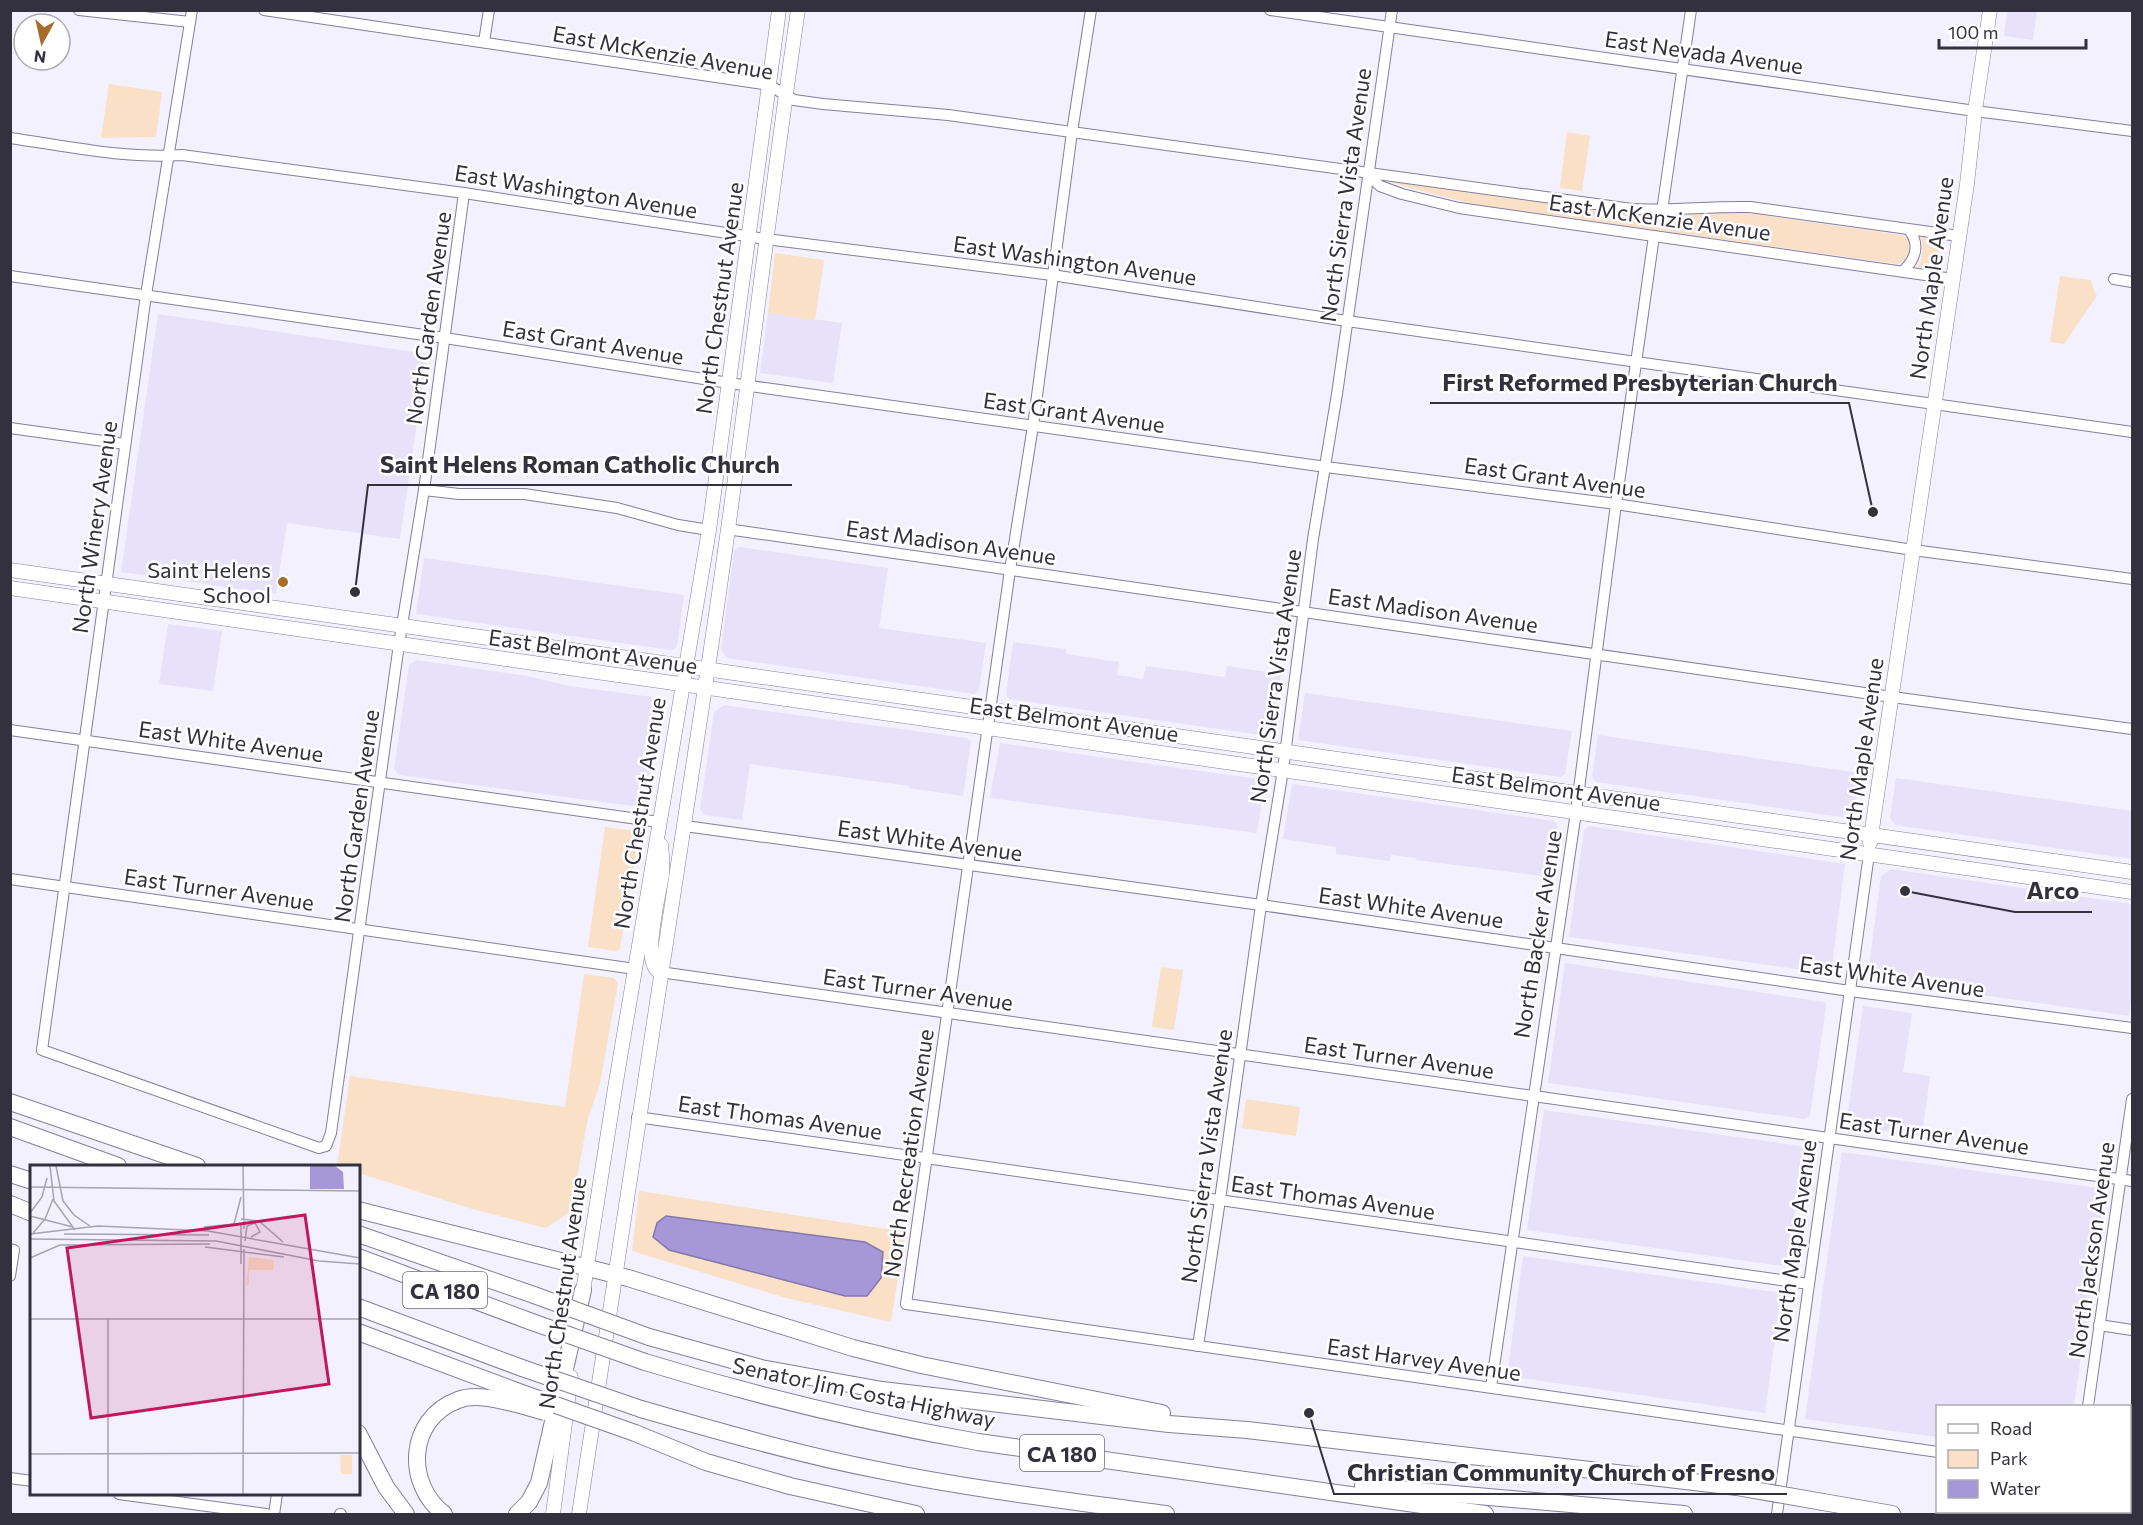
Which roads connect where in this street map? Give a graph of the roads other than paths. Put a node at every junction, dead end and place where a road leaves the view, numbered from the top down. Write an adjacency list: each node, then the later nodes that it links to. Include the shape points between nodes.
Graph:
1 (79, 10): 11 (street)
2 (264, 10): 13 (street, East McKenzie Avenue)
3 (489, 10): 13 (street)
4 (779, 10): 15 (main road, North Chestnut Avenue)
5 (798, 10): 16 (main road, North Chestnut Avenue)
6 (1091, 10): 19 (street, North Recreation Avenue)
7 (1270, 10): 12 (street, East Nevada Avenue)
8 (1392, 10): 12 (street, North Sierra Vista Avenue)
9 (1691, 10): 14 (street)
10 (1990, 10): 17 (main road, North Maple Avenue)
11 (191, 16): 21 (street, North Winery Avenue)
12 (1389, 28): 14 (street, East Nevada Avenue); 22 (street, North Sierra Vista Avenue)
13 (484, 42): 15 (street, East McKenzie Avenue)
14 (1683, 68): 17 (street, East Nevada Avenue); 24 (street)
15 (769, 85): 16 (street, East McKenzie Avenue); 26 (main road, North Chestnut Avenue)
16 (785, 95): 19 (street, East McKenzie Avenue, via 823,104 948,115); 29 (main road, North Chestnut Avenue)
17 (1975, 111): 18 (street, East Nevada Avenue); 28 (main road, North Maple Avenue)
18 (2133, 131)
19 (1072, 132): 22 (street, East McKenzie Avenue); 31 (street, North Recreation Avenue)
20 (10, 138): 21 (street, East Washington Avenue, via 124,155)
21 (170, 156): 23 (street, East Washington Avenue); 36 (street, North Winery Avenue)
22 (1368, 174): 24 (street, East McKenzie Avenue); 27 (street, East McKenzie Avenue, via 1380,186 1459,208); 37 (street, North Sierra Vista Avenue)
23 (464, 193): 26 (street, East Washington Avenue); 38 (street, North Garden Avenue)
24 (1662, 211): 25 (street, East McKenzie Avenue, via 1750,207)
25 (1909, 230): 28 (street, East McKenzie Avenue); 30 (street, via 1916,245 1914,258)
26 (748, 236): 29 (street, East Washington Avenue); 40 (main road, North Chestnut Avenue)
27 (1654, 236): 30 (street, East McKenzie Avenue); 39 (street, North Backer Avenue)
28 (1959, 236): 33 (main road, North Maple Avenue)
29 (766, 239): 31 (street, East Washington Avenue); 41 (main road, North Chestnut Avenue)
30 (1904, 271): 33 (street, East McKenzie Avenue)
31 (1052, 275): 37 (street, East Washington Avenue); 43 (street, North Recreation Avenue)
32 (10, 276): 36 (street, East Grant Avenue)
33 (1953, 279): 42 (main road, North Maple Avenue)
34 (2114, 279): 35 (street)
35 (2133, 282)
36 (146, 295): 38 (street, East Grant Avenue); 46 (street, North Winery Avenue)
37 (1347, 321): 39 (street, East Washington Avenue); 47 (street, North Sierra Vista Avenue)
38 (445, 338): 40 (street, East Grant Avenue); 48 (street, North Garden Avenue)
39 (1636, 360): 42 (street, East Washington Avenue); 49 (street, North Backer Avenue)
40 (729, 383): 41 (street, East Grant Avenue); 50 (main road, North Chestnut Avenue)
41 (747, 385): 43 (street, East Grant Avenue); 51 (main road, North Chestnut Avenue)
42 (1935, 404): 45 (street, East Washington Avenue); 52 (main road, North Maple Avenue)
43 (1033, 426): 47 (street, East Grant Avenue); 54 (street, North Recreation Avenue)
44 (10, 428): 46 (street)
45 (2133, 432)
46 (125, 444): 56 (street, North Winery Avenue)
47 (1326, 467): 49 (street, East Grant Avenue); 59 (street, North Sierra Vista Avenue)
48 (424, 490): 50 (street, via 524,494 617,508); 60 (street, North Garden Avenue)
49 (1616, 504): 52 (street, East Grant Avenue); 62 (street, North Backer Avenue)
50 (709, 530): 63 (main road, North Chestnut Avenue)
51 (727, 530): 54 (street, East Madison Avenue); 64 (main road, North Chestnut Avenue)
52 (1913, 550): 55 (street, East Grant Avenue); 67 (main road, North Maple Avenue)
53 (10, 570): 56 (main road, East Belmont Avenue)
54 (1010, 570): 59 (street, East Madison Avenue); 68 (street, North Recreation Avenue)
55 (2133, 579)
56 (105, 584): 58 (street, North Winery Avenue); 60 (main road, East Belmont Avenue)
57 (10, 588): 58 (main road, East Belmont Avenue)
58 (103, 601): 61 (main road, East Belmont Avenue); 72 (street, North Winery Avenue)
59 (1303, 611): 62 (street, East Madison Avenue); 73 (street, North Sierra Vista Avenue)
60 (402, 626): 61 (street, North Garden Avenue); 63 (main road, East Belmont Avenue)
61 (399, 644): 65 (main road, East Belmont Avenue); 75 (street, North Garden Avenue)
62 (1597, 653): 67 (street, East Madison Avenue); 76 (street, North Backer Avenue)
63 (685, 667): 64 (main road, East Belmont Avenue); 65 (main road, North Chestnut Avenue)
64 (707, 670): 66 (main road, North Chestnut Avenue); 68 (main road, East Belmont Avenue)
65 (682, 684): 66 (main road, East Belmont Avenue); 78 (main road, North Chestnut Avenue)
66 (704, 688): 69 (main road, East Belmont Avenue); 79 (main road, North Chestnut Avenue)
67 (1892, 697): 70 (street, East Madison Avenue); 80 (main road, North Maple Avenue)
68 (991, 710): 69 (street, North Recreation Avenue); 73 (main road, East Belmont Avenue)
69 (988, 728): 74 (main road, East Belmont Avenue); 82 (street, North Recreation Avenue)
70 (2133, 729)
71 (10, 730): 72 (street, East White Avenue)
72 (85, 740): 75 (street, East White Avenue); 85 (street, North Winery Avenue)
73 (1285, 752): 74 (street, North Sierra Vista Avenue); 76 (main road, East Belmont Avenue)
74 (1282, 770): 77 (main road, East Belmont Avenue); 87 (street, North Sierra Vista Avenue)
75 (381, 782): 78 (street, East White Avenue); 88 (street, North Garden Avenue)
76 (1577, 794): 77 (street, North Backer Avenue); 80 (main road, East Belmont Avenue)
77 (1576, 812): 81 (main road, East Belmont Avenue); 89 (street, North Backer Avenue)
78 (659, 822): 90 (main road, North Chestnut Avenue); 91 (main road, via 663,871 650,951 652,964)
79 (685, 826): 82 (street, East White Avenue); 91 (main road, North Chestnut Avenue)
80 (1872, 835): 81 (main road, North Maple Avenue); 83 (main road, East Belmont Avenue)
81 (1869, 854): 86 (main road, East Belmont Avenue); 92 (street, North Maple Avenue)
82 (969, 865): 87 (street, East White Avenue); 93 (street, North Recreation Avenue)
83 (2133, 873)
84 (10, 879): 85 (street, East Turner Avenue)
85 (66, 887): 88 (street, East Turner Avenue); 95 (street, North Winery Avenue)
86 (2133, 892)
87 (1261, 905): 89 (street, East White Avenue); 96 (street, North Sierra Vista Avenue)
88 (360, 929): 90 (street, East Turner Avenue); 95 (street, North Garden Avenue, via 326,1146 312,1147)
89 (1554, 948): 92 (street, East White Avenue); 97 (street, North Backer Avenue)
90 (635, 969): 119 (main road, North Chestnut Avenue)
91 (660, 972): 93 (street, East Turner Avenue); 100 (main road, North Chestnut Avenue)
92 (1850, 991): 94 (street, East White Avenue); 102 (street, North Maple Avenue)
93 (948, 1013): 96 (street, East Turner Avenue); 104 (street, North Recreation Avenue)
94 (2133, 1028)
95 (42, 1050)
96 (1240, 1054): 97 (street, East Turner Avenue); 111 (street, North Sierra Vista Avenue)
97 (1532, 1096): 102 (street, East Turner Avenue); 116 (street, North Backer Avenue)
98 (2133, 1099): 110 (street, North Jackson Avenue)
99 (10, 1102): 103 (highway)
100 (637, 1117): 104 (street, East Thomas Avenue); 120 (main road, North Chestnut Avenue)
101 (10, 1127): 105 (highway)
102 (1829, 1138): 110 (street, East Turner Avenue); 122 (street, North Maple Avenue)
103 (148, 1151): 106 (highway); 107 (highway)
104 (927, 1158): 111 (street, East Thomas Avenue); 124 (street, North Recreation Avenue)
105 (113, 1165)
106 (182, 1165)
107 (192, 1165)
108 (10, 1174): 109 (highway)
109 (30, 1180)
110 (2127, 1180): 126 (street, North Jackson Avenue)
111 (1220, 1200): 116 (street, East Thomas Avenue); 129 (street, North Sierra Vista Avenue)
112 (10, 1203): 113 (highway)
113 (30, 1210)
114 (360, 1211): 119 (highway)
115 (360, 1235): 133 (highway, bridge, via 649,1337 761,1368 872,1389)
116 (1514, 1242): 122 (street, East Thomas Avenue); 130 (street, North Backer Avenue)
117 (12, 1249): 121 (street)
118 (360, 1258): 138 (highway, Senator Jim Costa Highway / CA 180, bridge, via 645,1362 818,1411 978,1442)
119 (586, 1268): 120 (highway); 123 (main road, North Chestnut Avenue)
120 (614, 1274): 133 (highway, via 853,1348 921,1365); 149 (main road, North Chestnut Avenue)
121 (10, 1276)
122 (1809, 1284): 134 (street, North Maple Avenue)
123 (583, 1290): 147 (highway, via 538,1483); 148 (main road, North Chestnut Avenue)
124 (906, 1304): 129 (street, East Harvey Avenue)
125 (360, 1308): 151 (highway, CA 180, bridge, via 640,1409 770,1446 883,1472)
126 (2099, 1325): 127 (street); 132 (street, North Jackson Avenue)
127 (2133, 1330)
128 (360, 1333): 131 (highway)
129 (1198, 1346): 130 (street, East Harvey Avenue)
130 (1491, 1388): 134 (street, East Harvey Avenue)
131 (518, 1398): 146 (highway, via 467,1398 449,1404 432,1419 419,1442 417,1471 424,1492); 150 (highway, bridge, via 706,1462)
132 (2088, 1405)
133 (1247, 1430): 142 (highway, bridge, via 1737,1487)
134 (1788, 1432): 136 (street, East Harvey Avenue); 154 (street, North Maple Avenue)
135 (360, 1436): 145 (highway, via 386,1487)
136 (1936, 1452)
137 (10, 1478): 139 (street)
138 (1242, 1479): 152 (highway, Senator Jim Costa Highway / CA 180); 153 (highway, via 1407,1488)
139 (30, 1481)
140 (126, 1495): 143 (street)
141 (277, 1495): 144 (street)
142 (1823, 1502): 155 (highway); 156 (highway)
143 (266, 1515)
144 (274, 1515)
145 (406, 1515)
146 (444, 1515)
147 (517, 1515)
148 (553, 1515)
149 (579, 1515)
150 (916, 1515)
151 (1166, 1515)
152 (1485, 1515)
153 (1684, 1515)
154 (1777, 1515)
155 (1877, 1515)
156 (1892, 1515)

